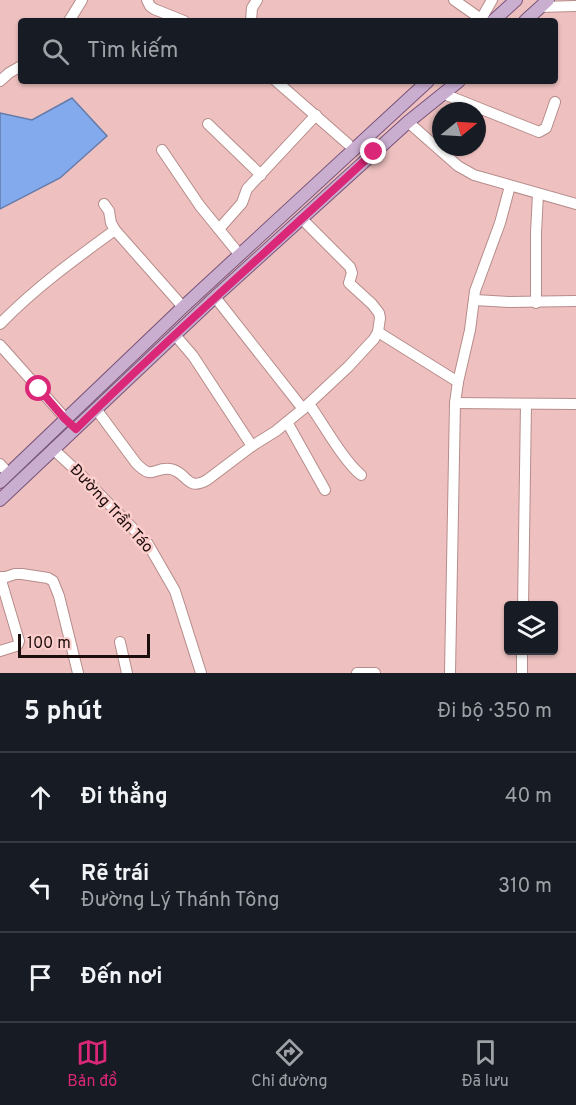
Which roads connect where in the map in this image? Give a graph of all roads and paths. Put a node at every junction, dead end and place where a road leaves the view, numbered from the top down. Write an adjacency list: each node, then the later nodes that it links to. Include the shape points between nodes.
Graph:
1 (82, 0): 9 (street)
2 (147, 0): 10 (street, via 154,9)
3 (257, 0): 11 (street)
4 (454, 0): 12 (street)
5 (492, 0): 13 (street)
6 (509, 3): 14 (main road)
7 (544, 4): 8 (street); 15 (main road)
8 (576, 6)
9 (71, 18)
10 (176, 18)
11 (251, 18)
12 (482, 18)
13 (486, 18)
14 (488, 18)
15 (528, 18)
16 (18, 68): 17 (street)
17 (0, 81)
18 (280, 84): 23 (street)
19 (425, 84): 36 (main road)
20 (456, 84): 21 (main road)
21 (444, 94): 22 (street, via 539,132 546,128); 24 (main road)
22 (555, 102)
23 (316, 115): 26 (street); 28 (street)
24 (408, 122): 29 (street, via 458,166); 33 (main road)
25 (208, 124): 28 (street)
26 (348, 144)
27 (162, 150): 34 (street)
28 (261, 175): 34 (street)
29 (510, 186): 30 (street); 38 (street)
30 (538, 194): 32 (street); 40 (street)
31 (104, 204): 35 (street)
32 (576, 204)
33 (302, 219): 37 (main road); 43 (street, via 350,267 349,283 379,313)
34 (219, 229): 36 (street)
35 (115, 230): 41 (street); 42 (street, via 42,285)
36 (240, 254): 41 (main road)
37 (215, 297): 44 (main road); 50 (street)
38 (474, 300): 40 (street); 46 (street)
39 (576, 301): 40 (street)
40 (536, 303)
41 (183, 307): 52 (main road)
42 (0, 324)
43 (378, 332): 46 (street); 50 (street)
44 (174, 335): 51 (main road); 55 (street, via 194,356)
45 (0, 345): 52 (street)
46 (458, 382): 47 (street)
47 (455, 403): 49 (street); 72 (street)
48 (576, 403): 49 (street)
49 (526, 404): 63 (street)
50 (306, 406): 53 (street); 58 (street)
51 (96, 408): 54 (main road); 55 (street, via 142,469 151,473 168,468 195,484 207,480)
52 (64, 418): 54 (main road); 59 (main road)
53 (287, 422): 55 (street); 60 (street)
54 (76, 429): 56 (main road)
55 (252, 446)
56 (53, 449): 61 (main road); 69 (street, Đường Trần Táo, via 148,544 175,591)
57 (0, 464): 59 (street)
58 (361, 475)
59 (4, 478)
60 (325, 490)
61 (0, 500)
62 (0, 577): 65 (street, via 19,641 16,646); 67 (street, via 22,574 53,581)
63 (523, 601)
64 (120, 642): 68 (street)
65 (0, 651)
66 (522, 655): 73 (street)
67 (78, 673)
68 (127, 673)
69 (201, 673)
70 (357, 673): 71 (street)
71 (375, 673)
72 (450, 673)
73 (522, 673)

